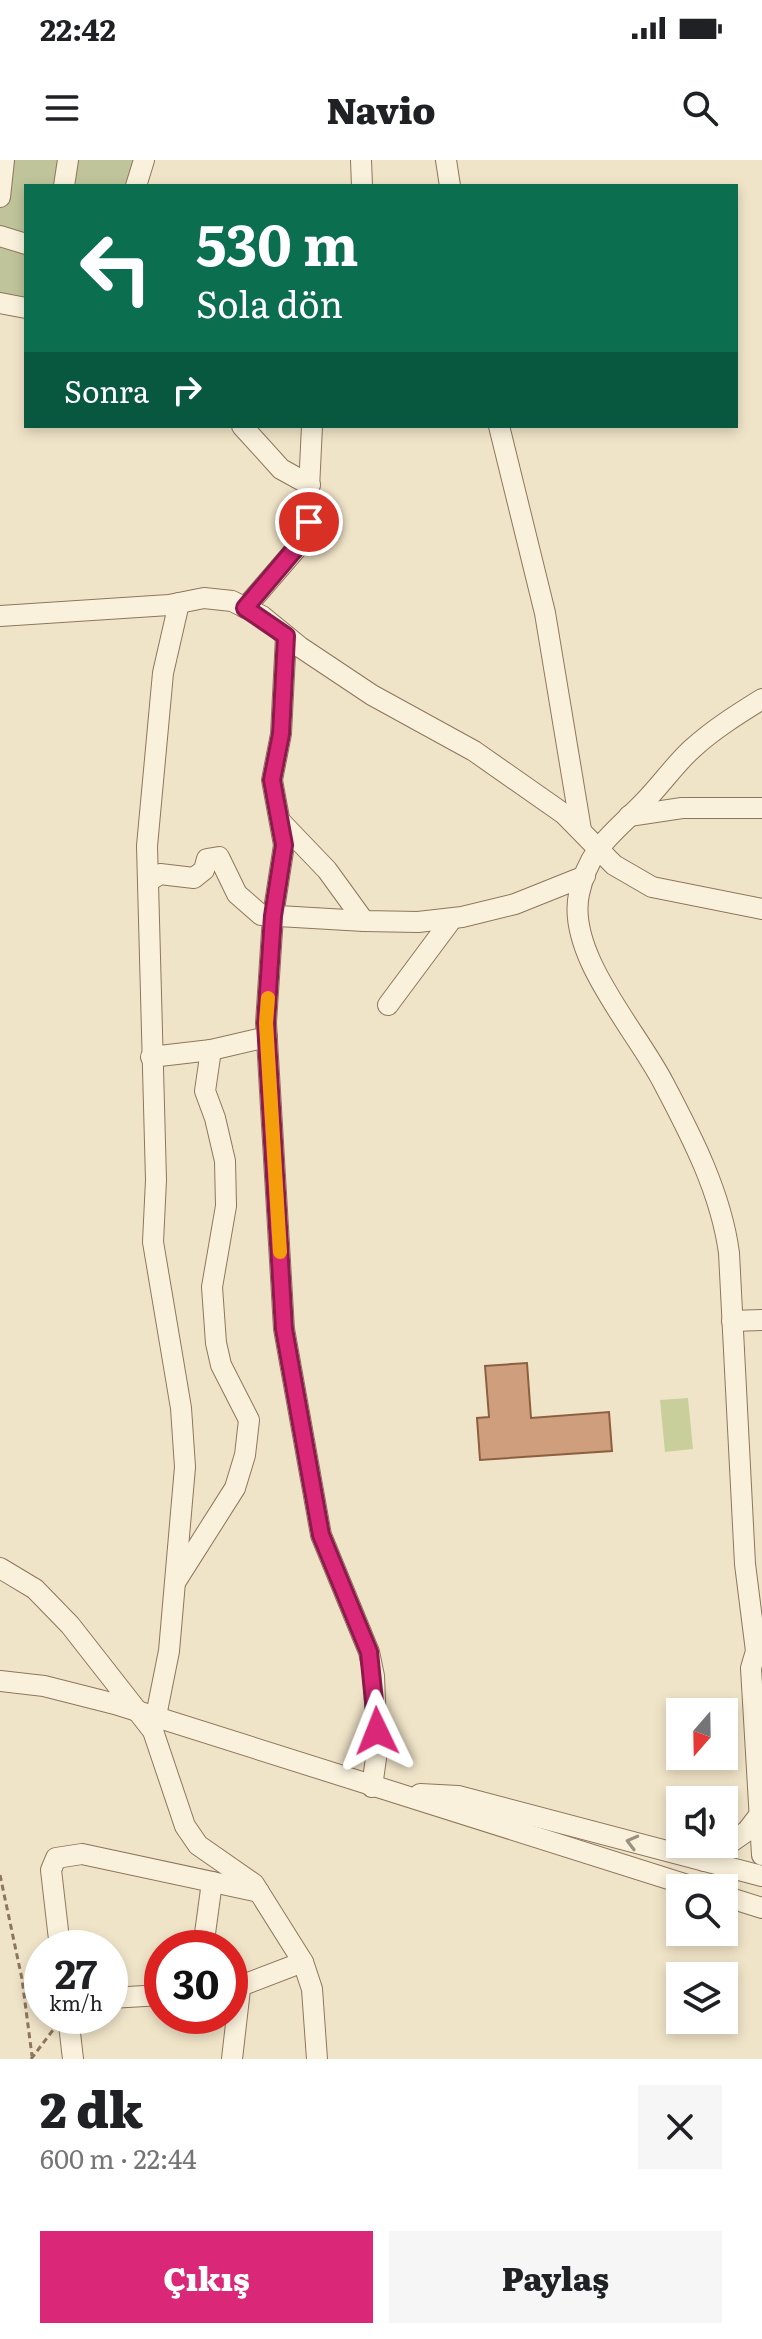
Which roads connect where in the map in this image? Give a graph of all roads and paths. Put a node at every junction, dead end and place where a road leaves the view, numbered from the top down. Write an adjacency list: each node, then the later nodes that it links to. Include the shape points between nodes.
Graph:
1 (4, 160): 10 (street)
2 (68, 160): 6 (street)
3 (144, 160): 7 (street)
4 (361, 160): 8 (street)
5 (446, 160): 9 (street)
6 (64, 184)
7 (137, 184)
8 (362, 184)
9 (450, 184)
10 (0, 197)
11 (0, 236): 12 (street)
12 (24, 243)
13 (0, 303): 14 (street)
14 (24, 308)
15 (244, 428): 18 (street, via 281,469)
16 (312, 428): 18 (street)
17 (499, 428): 29 (street, via 545,613)
18 (310, 485): 20 (street, via 303,538)
19 (179, 603): 20 (street, via 204,598); 21 (street); 32 (street, via 163,673 147,846)
20 (245, 608): 22 (street)
21 (0, 616)
22 (286, 636): 28 (street, via 281,734 272,780); 29 (street, via 372,695 474,751)
23 (762, 699): 24 (street)
24 (739, 713): 25 (street); 27 (street, via 691,749)
25 (762, 721)
26 (762, 808): 27 (street, via 682,808)
27 (629, 816): 30 (street)
28 (282, 823): 34 (street, via 284,845); 36 (street, via 327,870)
29 (581, 830): 30 (street)
30 (597, 846): 31 (street); 33 (street, via 614,865 652,887)
31 (585, 876): 35 (street, via 515,904); 42 (street, via 578,910 587,953 663,1082 719,1205 729,1253)
32 (149, 881): 34 (street, via 160,874 194,878 207,859 219,857 246,905); 40 (street)
33 (762, 909)
34 (273, 916): 36 (street); 38 (street)
35 (452, 919): 36 (street); 37 (street)
36 (364, 921)
37 (388, 1005)
38 (267, 1037): 39 (street); 48 (street, via 284,1329 321,1535 374,1676)
39 (211, 1050): 40 (street); 44 (street, via 205,1091 225,1161 226,1206 212,1287 216,1343 221,1365 249,1420 235,1488)
40 (151, 1057): 44 (street, via 153,1242 181,1408 185,1467)
41 (762, 1320): 42 (street)
42 (732, 1321): 45 (street, via 745,1564)
43 (0, 1568): 47 (street, via 35,1589)
44 (174, 1584): 47 (street, via 169,1651)
45 (759, 1655): 49 (street, via 751,1668)
46 (0, 1681): 47 (street, via 44,1686)
47 (148, 1720): 48 (street); 56 (street, via 185,1826 198,1845)
48 (378, 1789): 51 (street, one-way to 48, via 458,1796); 54 (street)
49 (760, 1814): 50 (street); 51 (street, via 737,1839)
50 (762, 1855)
51 (704, 1861): 53 (street)
52 (0, 1875): 66 (path, via 22,1979)
53 (762, 1876)
54 (666, 1878)
55 (212, 1882): 56 (street); 59 (street, via 82,1854 56,1858 51,1870); 60 (street)
56 (259, 1892): 61 (street)
57 (738, 1900): 58 (street)
58 (762, 1908)
59 (58, 1930)
60 (205, 1930)
61 (303, 1962): 62 (street); 69 (street, via 312,1989)
62 (248, 1985)
63 (51, 2034): 66 (path)
64 (66, 2034): 67 (street)
65 (233, 2034): 68 (street)
66 (31, 2058)
67 (73, 2059)
68 (232, 2059)
69 (317, 2059)

